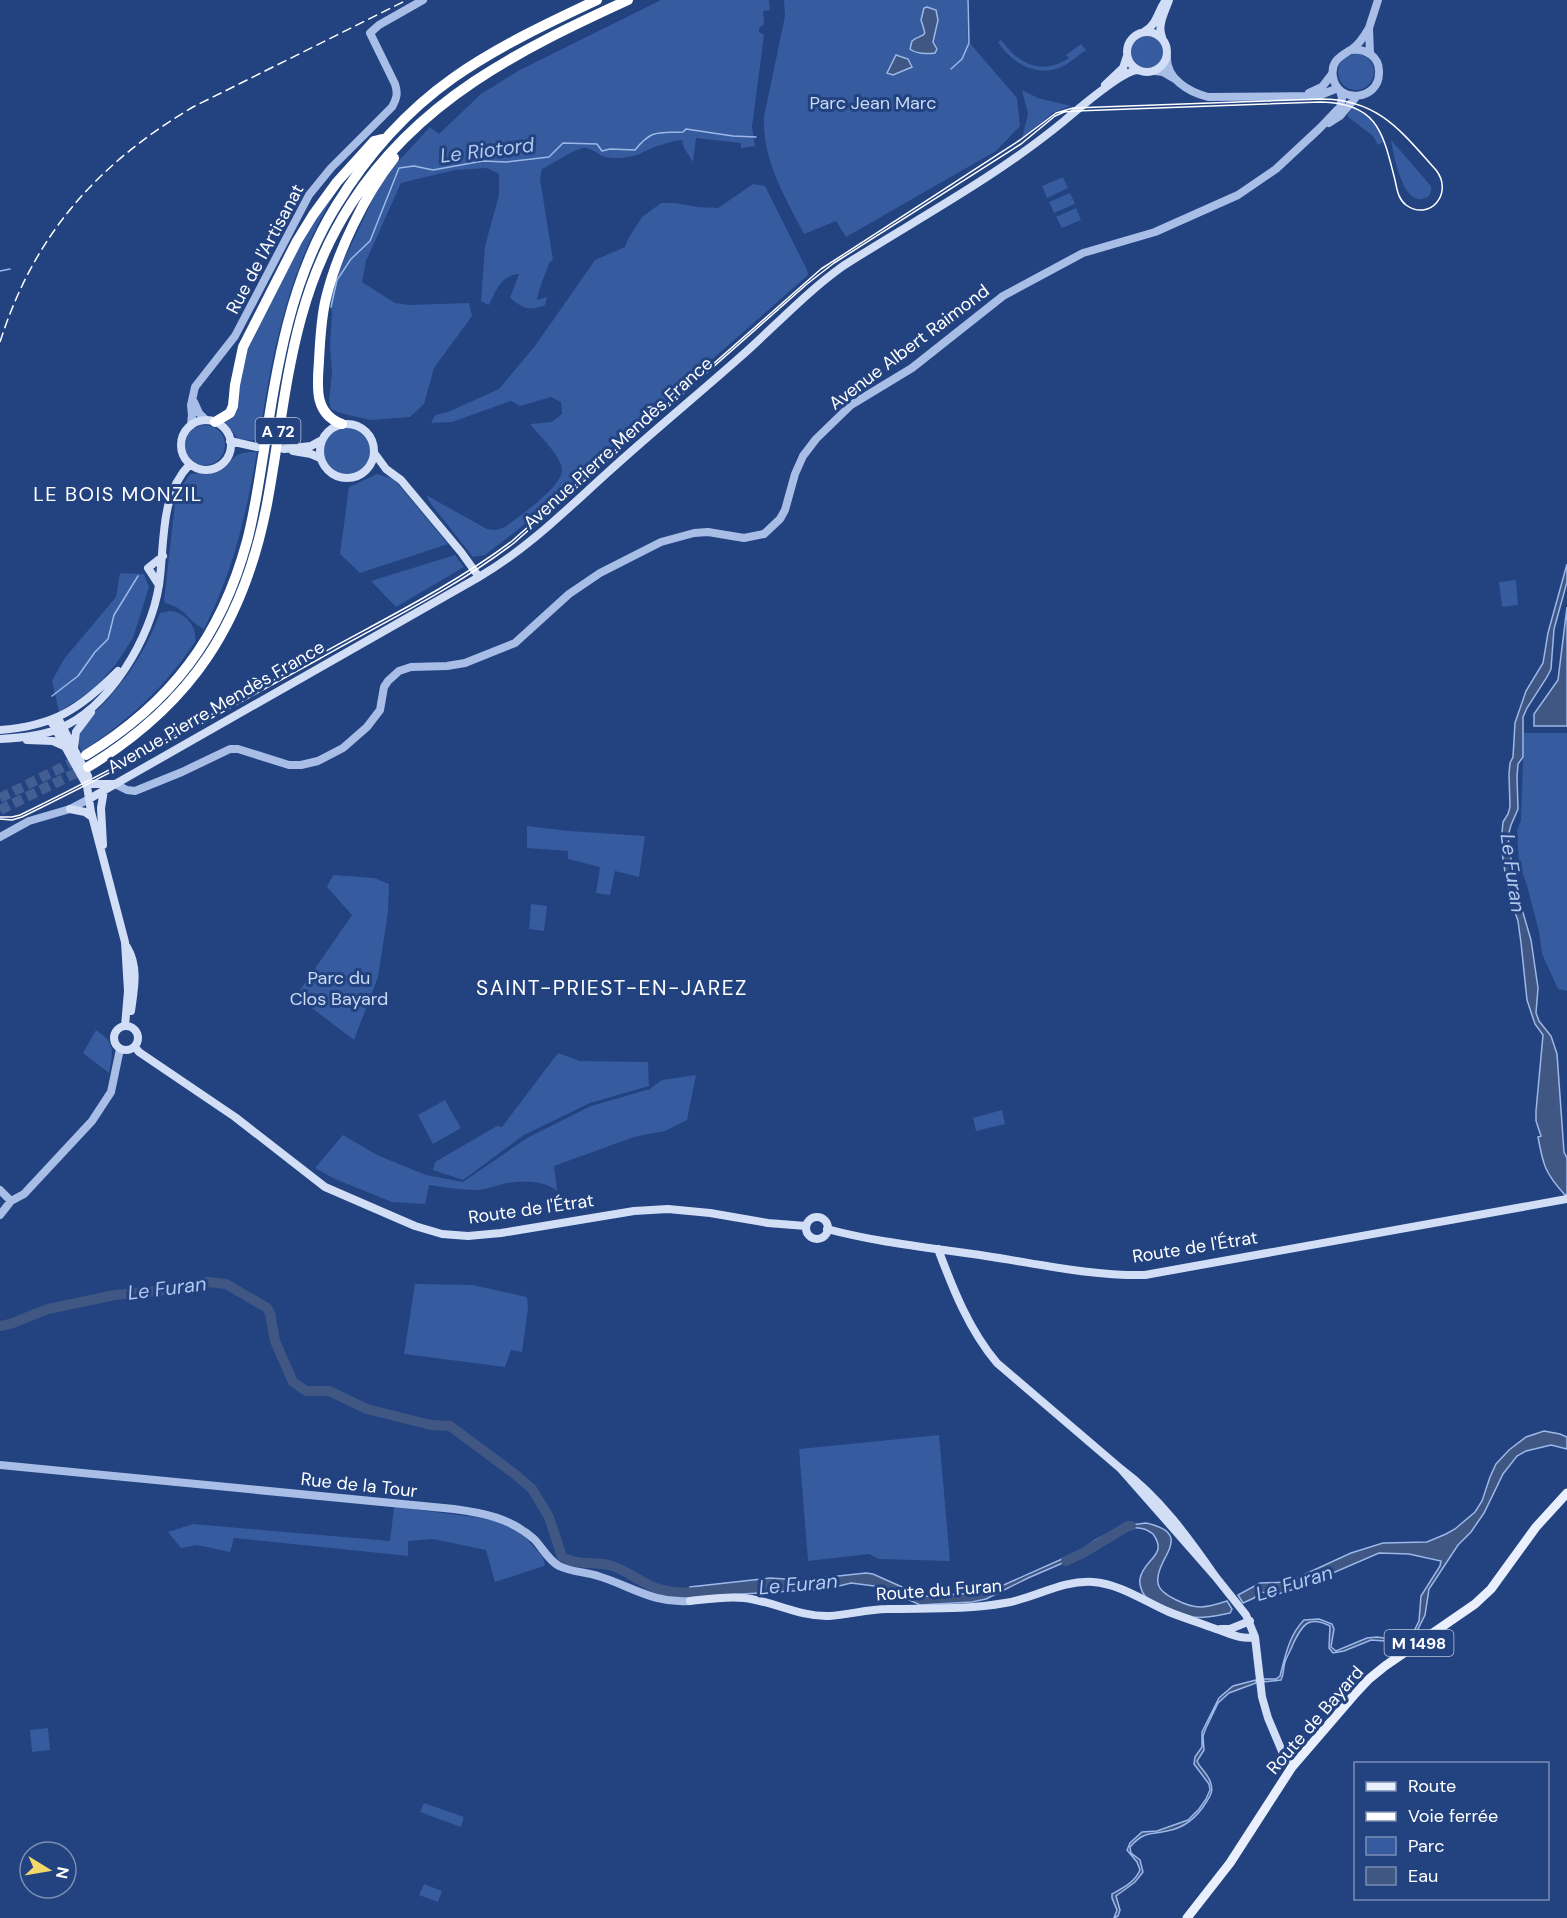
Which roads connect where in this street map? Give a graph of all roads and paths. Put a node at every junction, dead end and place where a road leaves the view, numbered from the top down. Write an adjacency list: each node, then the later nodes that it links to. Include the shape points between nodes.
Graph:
1 (423, 0): 24 (street, Rue de l'Artisanat, via 370,33 395,84 396,100 309,195 235,336 195,387)
2 (597, 0): 23 (highway, A 72, via 515,40 453,78)
3 (628, 0): 22 (highway, A 72, via 492,69 442,104)
4 (1167, 0): 7 (main road); 8 (main road, via 1160,26)
5 (1378, 0): 6 (street)
6 (1370, 28): 9 (street); 10 (street)
7 (1144, 32): 8 (main road, via 1154,32); 11 (main road, via 1129,43)
8 (1162, 38): 12 (main road)
9 (1351, 50): 10 (street); 15 (street, via 1339,56)
10 (1370, 54): 20 (street, via 1377,63 1378,79 1370,92)
11 (1127, 56): 13 (main road); 18 (main road, via 1123,68)
12 (1167, 57): 14 (main road); 16 (street, via 1167,65)
13 (1138, 70): 14 (main road); 18 (main road, Avenue Pierre Mendès France)
14 (1155, 71): 16 (street)
15 (1332, 74): 17 (street); 19 (street, via 1322,87)
16 (1176, 79): 19 (street, via 1195,94 1208,98)
17 (1339, 89): 19 (street, via 1318,96); 20 (street); 21 (street, Avenue Albert Raimond, via 1340,107)
18 (1100, 91): 35 (main road, Avenue Pierre Mendès France, via 1019,156 823,280 531,542)
19 (1305, 94)
20 (1357, 96): 21 (street, Avenue Albert Raimond, via 1340,116)
21 (1320, 128): 49 (street, Avenue Albert Raimond, via 1276,169 1238,195 1155,232 1083,253 1003,296 912,368 851,405 803,456 785,510 764,534 744,538 694,533 661,542 600,573 569,594 515,643 458,665 399,671 384,687 376,717 344,748 318,761 283,764 230,749 135,791)
22 (404, 138): 26 (highway, via 365,202 325,300 318,372 320,401 332,420); 47 (highway, A 72, via 350,205 323,254 308,294 289,364 260,539 232,616 208,657 176,699 135,736)
23 (385, 139): 25 (highway, via 374,141 313,215 243,347 230,413); 46 (highway, A 72, via 334,208 299,285 277,370 248,539 219,619 188,667 165,693 136,720)
24 (193, 395): 25 (street, via 194,405); 27 (street, Rue de l'Artisanat)
25 (211, 421): 27 (main road); 31 (main road, via 228,433 227,458 214,469)
26 (342, 423): 28 (main road); 29 (main road, via 354,424 368,433)
27 (191, 425): 31 (main road, via 181,445)
28 (320, 441): 30 (main road); 30 (main road, via 284,449)
29 (375, 454): 32 (main road); 33 (main road)
30 (320, 458): 32 (main road, via 325,468 338,477 352,478)
31 (190, 464): 34 (main road, via 174,485 166,514)
32 (368, 469): 33 (main road)
33 (386, 469): 35 (main road, via 401,480)
34 (163, 556): 36 (main road); 36 (main road, via 148,568)
35 (479, 577): 49 (main road, Avenue Pierre Mendès France)
36 (159, 585): 37 (main road, via 149,625)
37 (129, 660): 38 (main road); 39 (main road, via 79,705)
38 (94, 707): 40 (main road); 45 (main road, via 76,732)
39 (55, 719): 40 (main road); 41 (main road)
40 (59, 729): 42 (main road); 44 (main road); 45 (main road)
41 (0, 730)
42 (12, 738): 43 (main road); 44 (main road, via 53,741)
43 (0, 739)
44 (64, 747): 51 (main road)
45 (74, 749): 48 (main road)
46 (86, 755)
47 (88, 767)
48 (91, 783): 49 (main road); 51 (main road)
49 (115, 783): 50 (main road, Avenue Pierre Mendès France)
50 (104, 790): 51 (main road, Avenue Pierre Mendès France); 55 (main road)
51 (92, 798): 52 (street); 53 (main road); 55 (main road)
52 (70, 809): 53 (main road); 54 (street, via 29,821)
53 (92, 817): 55 (main road)
54 (0, 837)
55 (104, 861): 56 (main road, via 135,971)
56 (127, 1026): 57 (main road, via 138,1035); 58 (main road, via 118,1028 114,1035)
57 (135, 1047): 58 (main road); 63 (main road, Route de l'Étrat, via 325,1187 369,1208 442,1234 501,1233 668,1209)
58 (120, 1049): 61 (street, via 111,1092 92,1121 24,1194)
59 (0, 1190): 61 (street)
60 (1563, 1199): 66 (main road, Route de l'Étrat, via 1145,1275 1095,1273)
61 (11, 1201): 62 (street)
62 (0, 1215)
63 (806, 1226): 64 (main road, via 809,1235 816,1238); 64 (main road, via 818,1217)
64 (827, 1229): 65 (main road, Route de l'Étrat)
65 (939, 1249): 66 (main road, Route de l'Étrat); 67 (main road)
66 (951, 1251): 67 (main road)
67 (948, 1275): 71 (main road, via 981,1344 997,1363 1138,1482 1173,1520)
68 (0, 1465): 70 (street, Rue de la Tour, via 488,1514 524,1531 557,1565 603,1577 651,1597)
69 (1567, 1492): 74 (main road, Route de Bayard / M 1498, via 1491,1589 1369,1679)
70 (690, 1601): 72 (main road, Route du Furan, via 744,1598 829,1616 879,1609 936,1610 999,1604 1063,1584 1091,1582 1125,1590)
71 (1250, 1621): 72 (main road); 73 (main road)
72 (1218, 1629): 73 (main road, Route du Furan, via 1237,1637)
73 (1255, 1637): 74 (main road, via 1268,1719)
74 (1292, 1767): 75 (main road, Route de Bayard / M 1498, via 1230,1863)
75 (1187, 1918)

